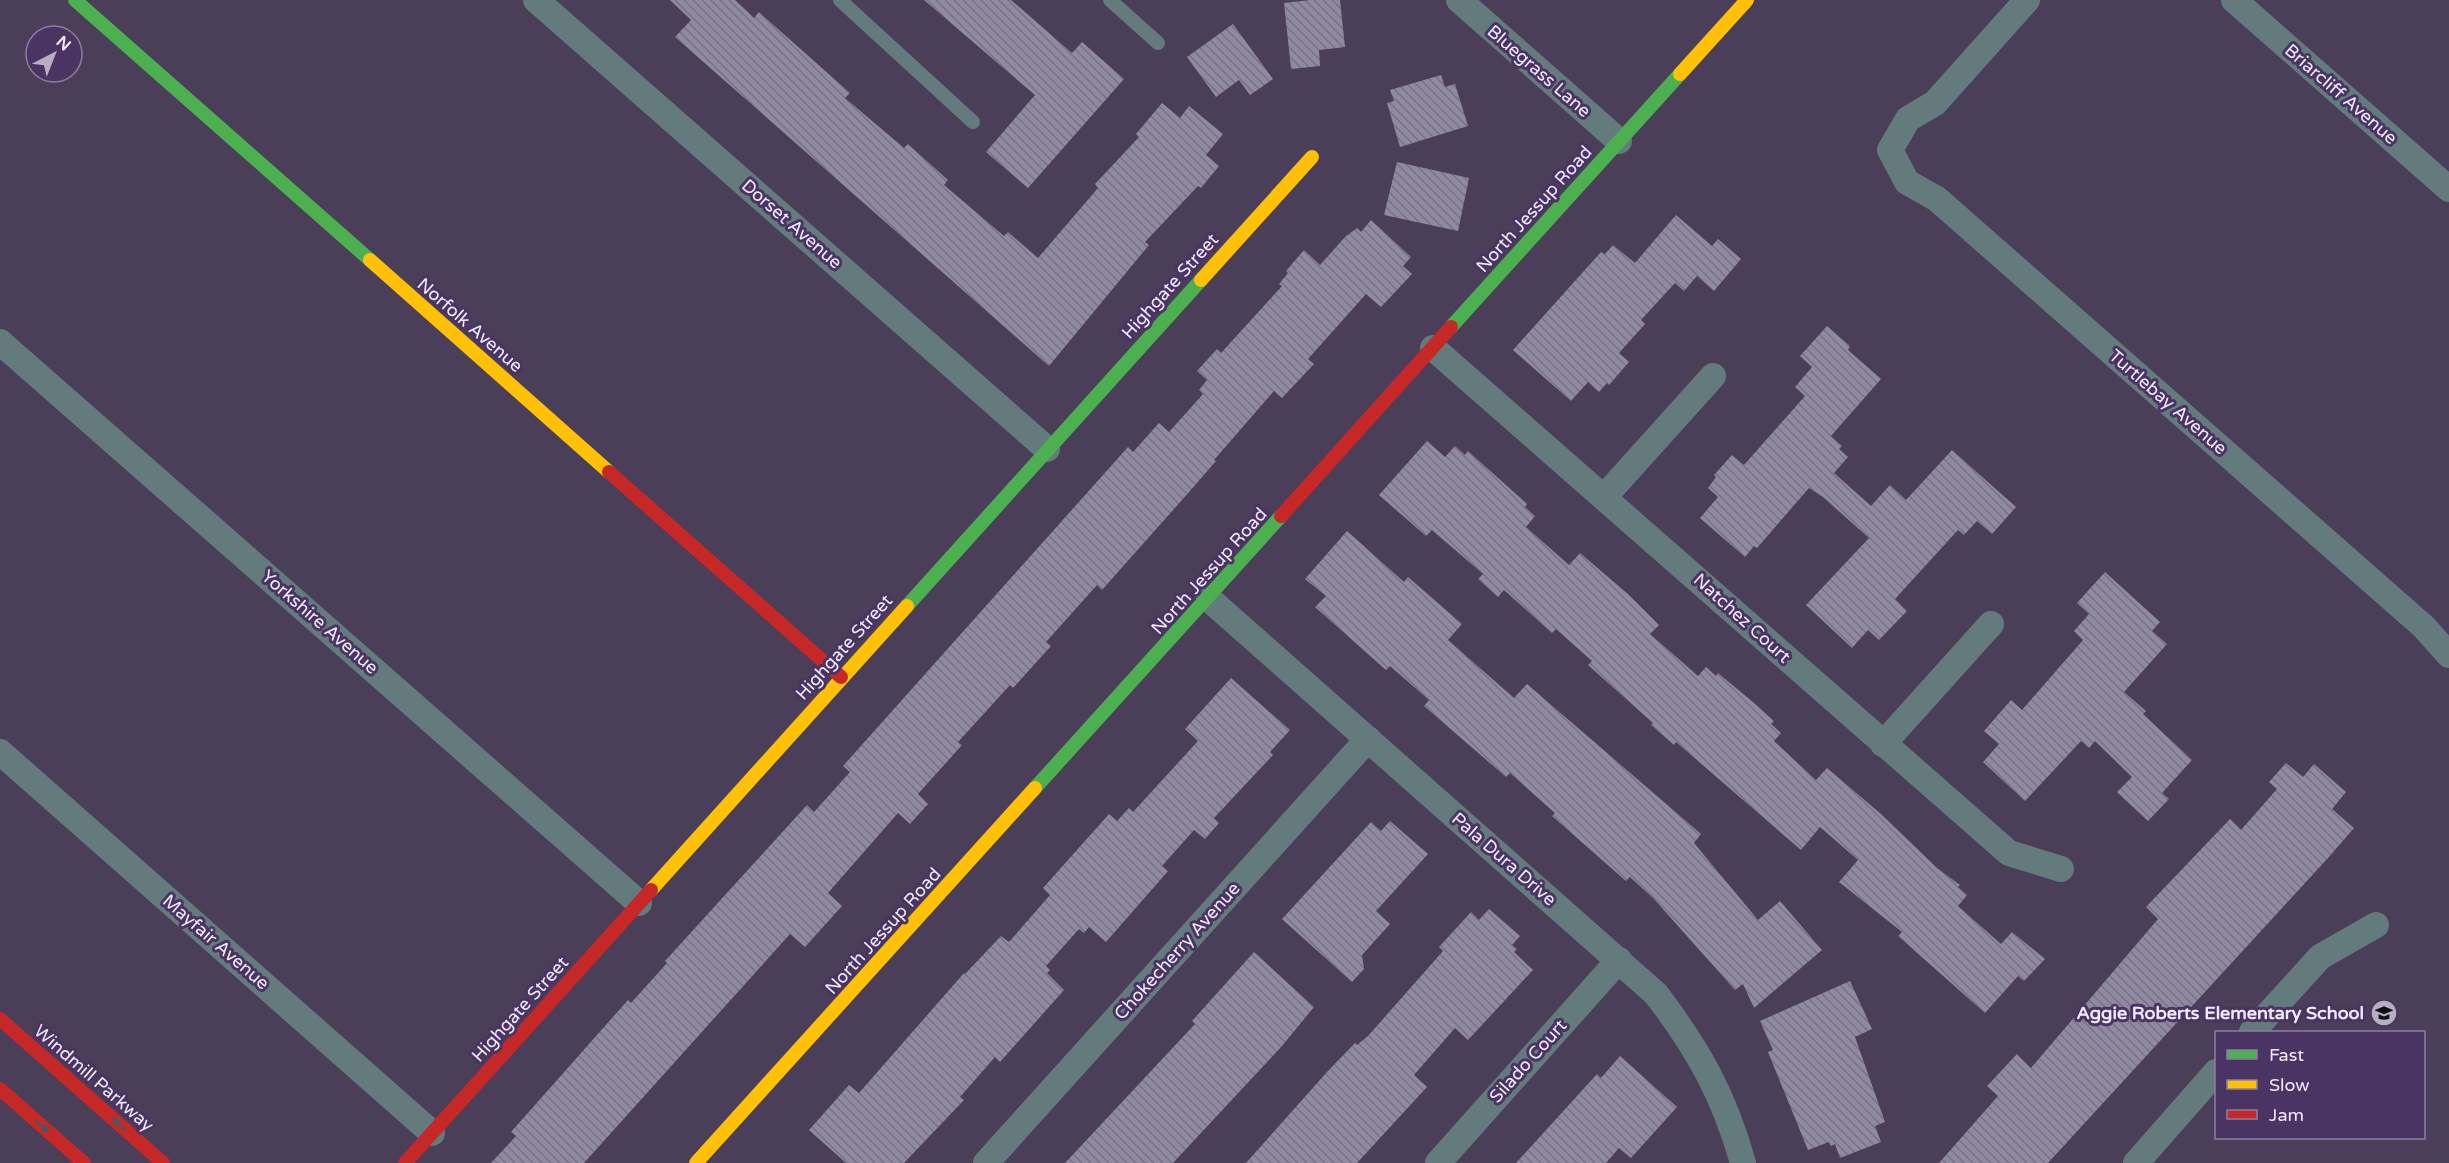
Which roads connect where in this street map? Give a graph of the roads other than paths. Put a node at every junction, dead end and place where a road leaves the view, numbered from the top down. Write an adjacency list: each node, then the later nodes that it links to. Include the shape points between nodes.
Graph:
1 (75, 0): 22 (street, Norfolk Avenue)
2 (536, 0): 17 (street, Dorset Avenue)
3 (840, 0): 10 (lane)
4 (1110, 0): 9 (lane)
5 (1459, 0): 11 (street, Bluegrass Lane)
6 (1747, 0): 11 (street, North Jessup Road)
7 (2027, 0): 21 (street, Turtlebay Avenue, via 1935,103 1908,119 1890,150 1907,182 1937,199 2424,627)
8 (2234, 0): 13 (street, Briarcliff Avenue)
9 (1158, 43)
10 (973, 122)
11 (1619, 141): 15 (street, North Jessup Road)
12 (1312, 157): 17 (street, Highgate Street)
13 (2449, 189)
14 (0, 342): 27 (street, Yorkshire Avenue)
15 (1433, 348): 18 (street, Natchez Court); 19 (street, North Jessup Road)
16 (1713, 376): 18 (street)
17 (1047, 449): 22 (street, Highgate Street)
18 (1605, 496): 24 (street, Natchez Court)
19 (1209, 599): 23 (street, Pala Dura Drive); 38 (street, North Jessup Road)
20 (1991, 624): 24 (street)
21 (2449, 655)
22 (842, 677): 27 (street, Highgate Street)
23 (1368, 739): 29 (street, Pala Dura Drive); 39 (street, Chokecherry Avenue)
24 (1883, 744): 26 (street, Natchez Court, via 2009,853)
25 (0, 752): 34 (street, Mayfair Avenue)
26 (2061, 869)
27 (639, 903): 34 (street, Highgate Street)
28 (2376, 925): 31 (street, via 2320,957)
29 (1619, 960): 40 (street, Silado Court); 41 (street, Pala Dura Drive, via 1656,994 1684,1030 1709,1071)
30 (0, 1019): 36 (street, Windmill Parkway, one-way to 30)
31 (2253, 1031)
32 (2215, 1074): 42 (street)
33 (0, 1089): 35 (street, one-way to 35)
34 (432, 1133): 37 (street, Highgate Street)
35 (84, 1163)
36 (163, 1163)
37 (405, 1163)
38 (696, 1163)
39 (986, 1163)
40 (1438, 1163)
41 (1743, 1163)
42 (2136, 1163)

